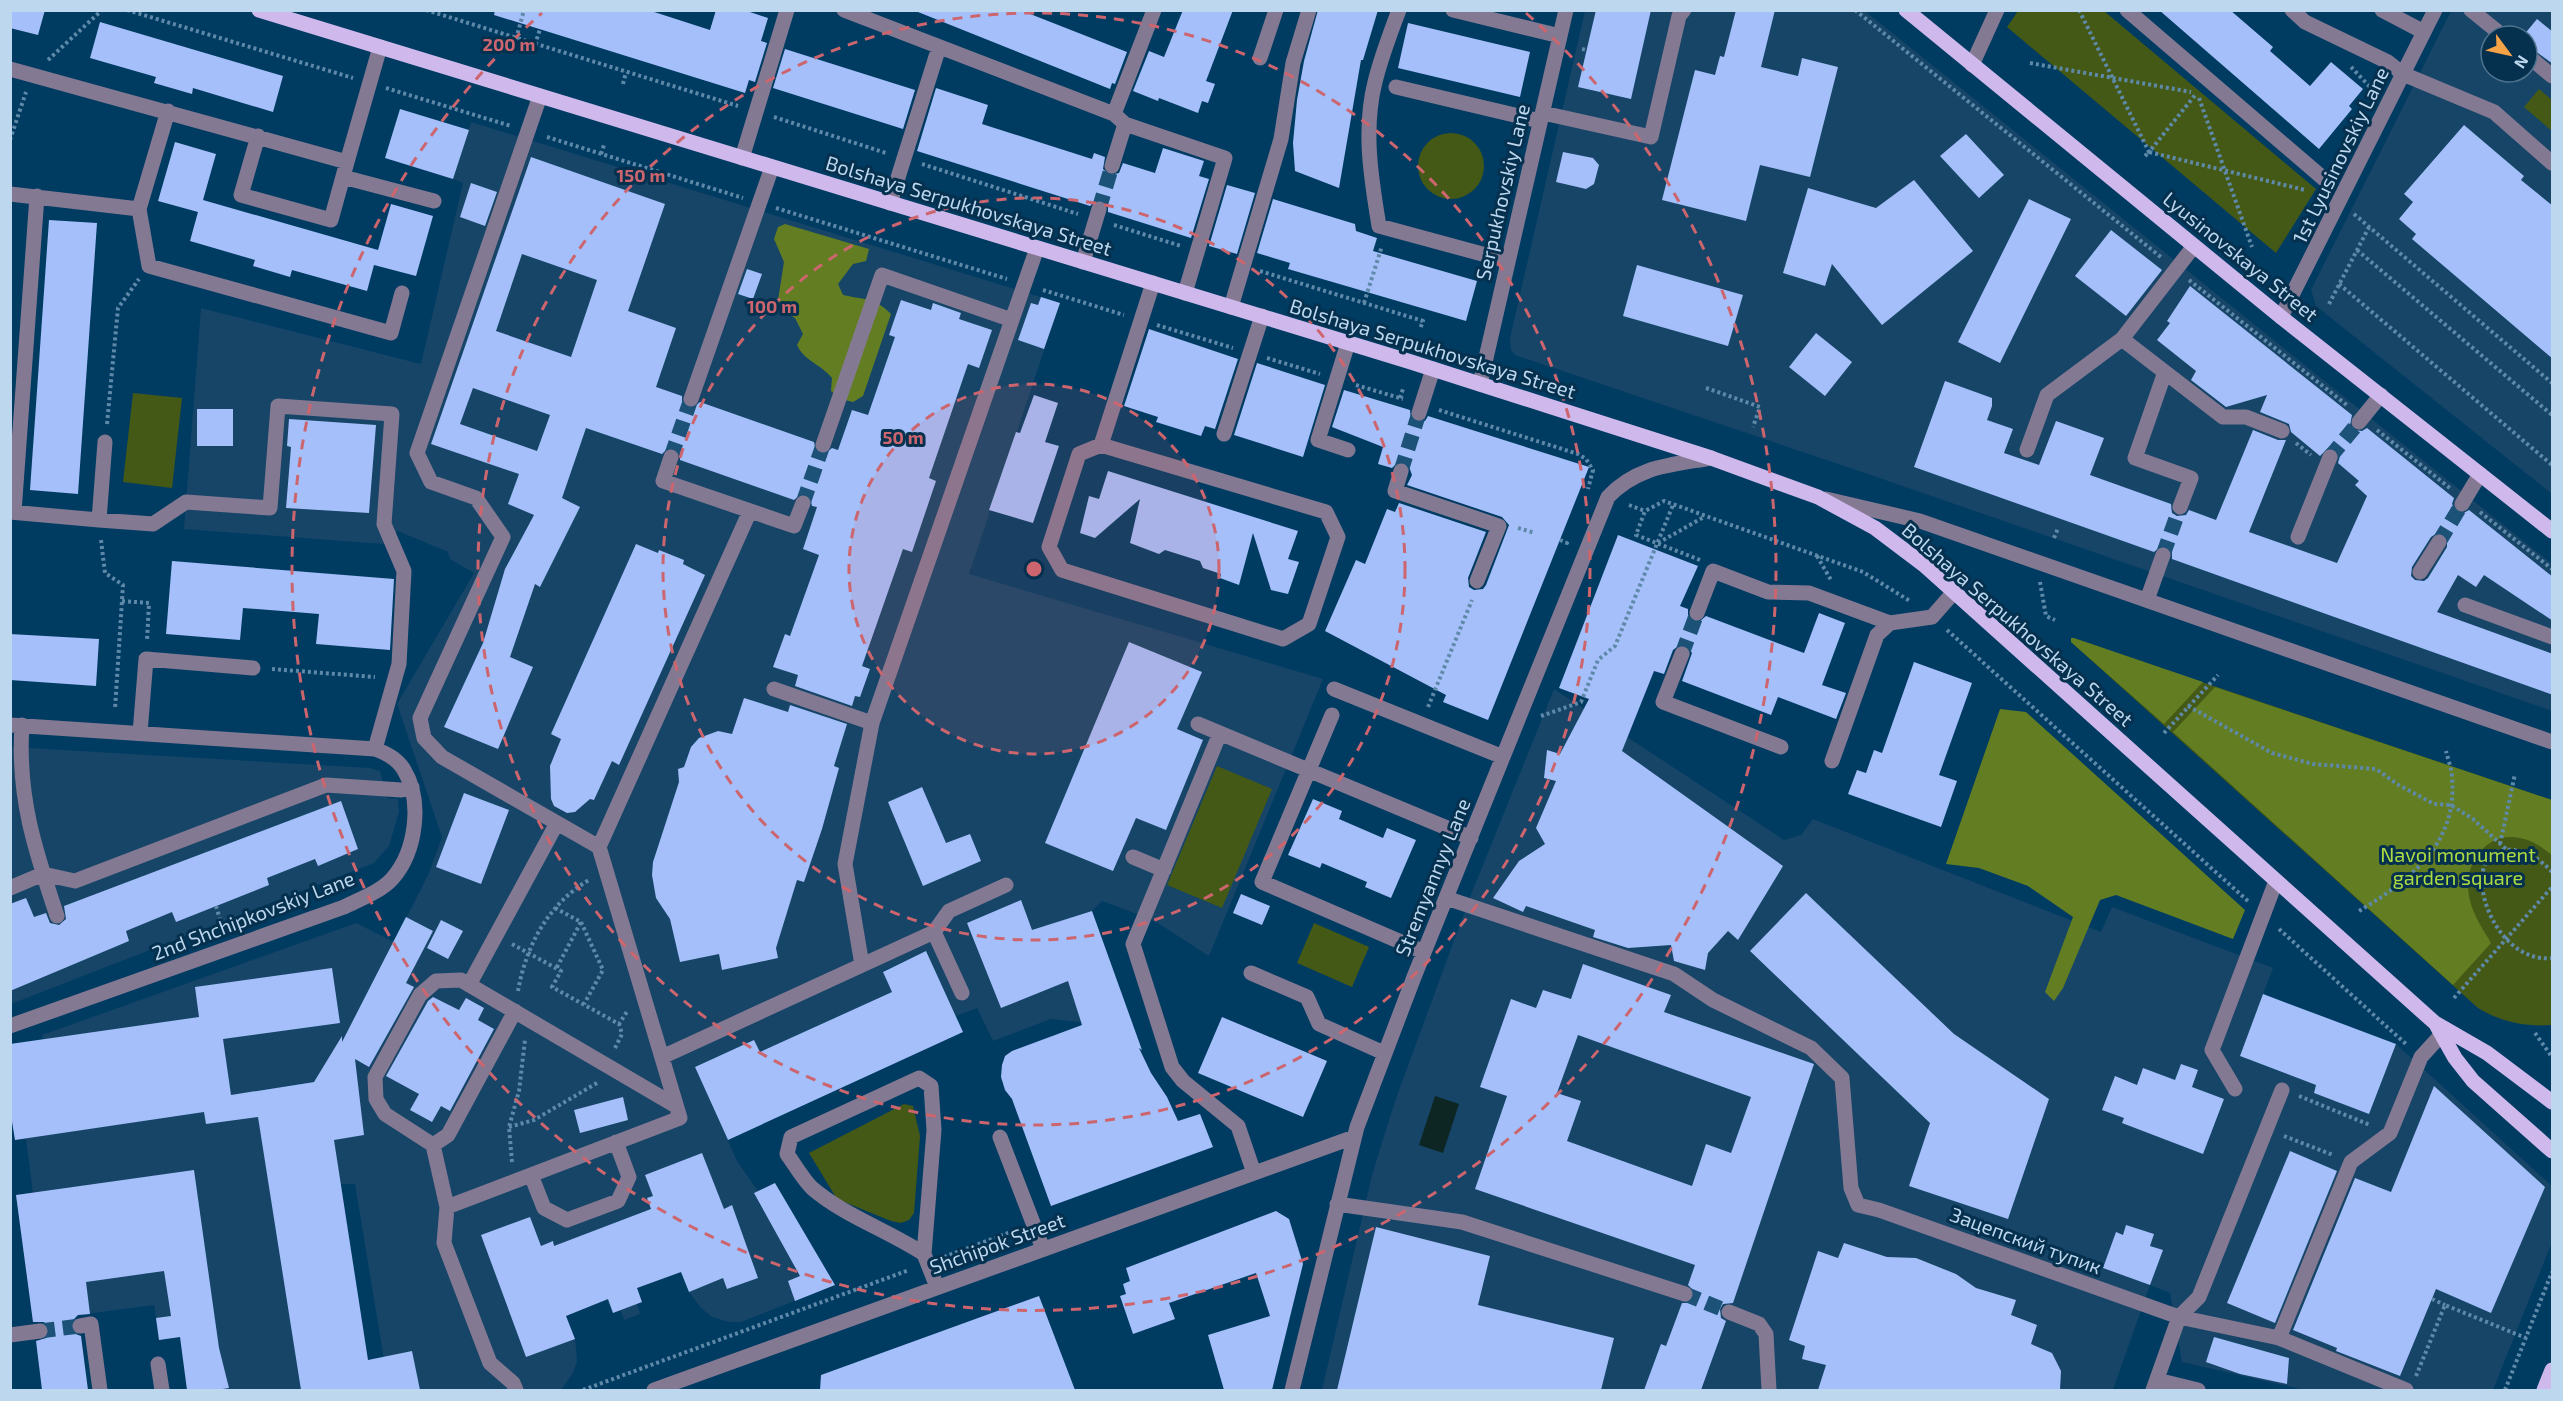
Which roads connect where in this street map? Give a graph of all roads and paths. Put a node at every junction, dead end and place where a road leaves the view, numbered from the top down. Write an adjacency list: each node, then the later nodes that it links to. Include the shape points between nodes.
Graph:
1 (259, 10): 27 (main road, Bolshaya Serpukhovskaya Street)
2 (524, 10): 25 (path)
3 (787, 10): 52 (street)
4 (844, 10): 28 (street)
5 (1154, 10): 47 (street)
6 (1276, 10): 31 (street)
7 (1309, 10): 84 (street, via 1293,63 1281,139)
8 (1399, 10): 69 (street, via 1374,83 1368,122 1370,174 1379,226)
9 (1453, 10): 24 (street)
10 (1566, 10): 24 (street, Serpukhovskiy Lane)
11 (1684, 10): 46 (street, via 1679,16 1651,137)
12 (1855, 10): 77 (path)
13 (1906, 10): 33 (main road, Lyusinovskaya Street)
14 (1997, 10): 33 (street)
15 (2079, 10): 39 (path)
16 (2127, 10): 40 (street)
17 (2292, 10): 37 (street, via 2305,22 2388,62)
18 (2382, 10): 23 (street)
19 (2435, 10): 23 (street, 1st Lyusinovskiy Lane)
20 (2471, 10): 21 (street)
21 (2488, 24)
22 (540, 29): 26 (path)
23 (2424, 32): 37 (street, 1st Lyusinovskiy Lane)
24 (1560, 36): 46 (street, Serpukhovskiy Lane)
25 (516, 39)
26 (535, 45)
27 (380, 47): 44 (main road, Bolshaya Serpukhovskaya Street); 53 (street)
28 (939, 47): 47 (street); 64 (street)
29 (1581, 49): 30 (path)
30 (1587, 50)
31 (1260, 58)
32 (2030, 63): 39 (path)
33 (1972, 65): 70 (main road, Lyusinovskaya Street)
34 (2539, 65): 38 (street)
35 (10, 69): 45 (street)
36 (626, 72): 41 (path)
37 (2403, 74): 54 (street, via 2494,112); 86 (street, 1st Lyusinovskiy Lane)
38 (2553, 76)
39 (2114, 78): 43 (path); 51 (path)
40 (2208, 79): 43 (path); 59 (street)
41 (623, 84)
42 (1396, 87): 46 (street)
43 (2197, 93): 51 (path); 57 (path)
44 (540, 96): 52 (main road, Bolshaya Serpukhovskaya Street); 181 (street, via 417,453 431,482 476,498 503,537 420,718 424,738 442,757)
45 (168, 111): 48 (street); 66 (street)
46 (1541, 117): 74 (street, Serpukhovskiy Lane)
47 (1120, 119): 55 (street); 81 (street, via 1225,158)
48 (258, 136): 53 (street); 58 (street, via 241,195 331,220)
49 (604, 145): 50 (path)
50 (601, 154)
51 (2147, 154): 57 (path)
52 (742, 158): 56 (main road, Bolshaya Serpukhovskaya Street)
53 (347, 162): 58 (street)
54 (2553, 163)
55 (1112, 166)
56 (772, 167): 64 (main road, Bolshaya Serpukhovskaya Street); 99 (street)
57 (2226, 171): 60 (path); 71 (path)
58 (343, 177): 63 (street)
59 (2324, 179)
60 (2310, 192)
61 (10, 194): 62 (street)
62 (37, 196): 66 (street); 126 (street)
63 (434, 201)
64 (890, 203): 72 (main road, Bolshaya Serpukhovskaya Street)
65 (1099, 209): 75 (street)
66 (139, 210): 76 (street)
67 (2350, 210): 68 (path)
68 (2369, 227): 73 (path); 94 (path)
69 (1388, 228): 74 (street); 82 (path)
70 (2194, 246): 77 (street); 86 (main road, Lyusinovskaya Street)
71 (2252, 247)
72 (1037, 248): 75 (main road, Bolshaya Serpukhovskaya Street); 87 (street)
73 (2357, 250): 79 (path); 101 (path)
74 (1508, 261): 95 (street, Serpukhovskiy Lane)
75 (1083, 262): 78 (main road, Bolshaya Serpukhovskaya Street)
76 (149, 266): 80 (street, via 391,333); 106 (path, via 118,308)
77 (2176, 269): 90 (street); 102 (path)
78 (1153, 283): 81 (main road, Bolshaya Serpukhovskaya Street); 108 (street)
79 (2339, 284): 83 (path); 114 (path)
80 (402, 293)
81 (1185, 293): 84 (main road, Bolshaya Serpukhovskaya Street)
82 (1364, 303)
83 (2329, 304)
84 (1231, 307): 85 (main road, Bolshaya Serpukhovskaya Street)
85 (1262, 316): 91 (main road, Bolshaya Serpukhovskaya Street); 105 (street)
86 (2281, 317): 98 (main road, Lyusinovskaya Street)
87 (1012, 320): 107 (street, via 882,275); 164 (street)
88 (1423, 321): 89 (path)
89 (1420, 330)
90 (2122, 339): 93 (street); 110 (street, via 2047,395)
91 (1348, 343): 92 (main road, Bolshaya Serpukhovskaya Street); 109 (street, via 1318,440)
92 (1433, 369): 95 (main road, Bolshaya Serpukhovskaya Street); 100 (street)
93 (2166, 372): 104 (street, via 2223,417 2246,417); 123 (street, via 2135,458 2191,478)
94 (2553, 382)
95 (1480, 384): 112 (main road, Bolshaya Serpukhovskaya Street)
96 (1706, 388): 103 (path, via 1760,406)
97 (1403, 389): 100 (path, via 1400,398)
98 (2381, 395): 102 (street); 116 (main road, Lyusinovskaya Street)
99 (691, 399)
100 (1420, 409): 117 (path, via 1578,454 1593,470)
101 (2553, 415)
102 (2361, 420): 119 (path)
103 (1753, 427)
104 (2282, 431): 113 (path)
105 (1224, 434)
106 (105, 442): 128 (street)
107 (823, 445)
108 (1101, 445): 108 (street, via 1326,513 1338,537 1309,624 1283,639 1062,570 1049,547 1079,454)
109 (1348, 450)
110 (2027, 450)
111 (671, 457): 124 (street, via 663,481)
112 (1710, 458): 118 (main road, Bolshaya Serpukhovskaya Street); 175 (street, Stremyannyy Lane, via 1651,469 1622,482 1608,497)
113 (2328, 462): 131 (street)
114 (2553, 465)
115 (1401, 471): 142 (street, via 1395,491 1499,526)
116 (2480, 474): 119 (street); 130 (main road, Lyusinovskaya Street)
117 (1588, 489)
118 (1818, 496): 143 (main road, Bolshaya Serpukhovskaya Street, via 1875,528); 145 (street, via 1920,521)
119 (2463, 502): 139 (path)
120 (803, 503): 124 (street, via 794,526)
121 (1625, 503): 125 (path)
122 (1673, 505): 125 (path, via 1664,501); 127 (path); 136 (path)
123 (2180, 507)
124 (750, 511): 184 (street)
125 (1645, 511): 136 (path, via 1636,535)
126 (12, 512): 128 (street)
127 (1705, 517): 136 (path); 149 (path, via 1863,572)
128 (99, 519): 146 (path, via 105,573 123,585); 157 (street, via 153,524 186,501 270,508 278,406 392,414 384,524 404,571 399,664)
129 (2058, 528): 132 (path)
130 (2553, 531)
131 (2298, 537)
132 (2054, 538)
133 (1560, 540): 135 (path)
134 (2439, 542): 140 (street)
135 (1567, 543)
136 (1657, 543): 138 (path); 163 (path, via 1615,646 1598,660 1581,702)
137 (2163, 555): 145 (street)
138 (1694, 558)
139 (2553, 569)
140 (2420, 572)
141 (2040, 580): 150 (path, via 2046,616)
142 (1477, 581)
143 (1954, 592): 149 (street); 190 (main road, Bolshaya Serpukhovskaya Street)
144 (1473, 599): 166 (path)
145 (2147, 600): 171 (street)
146 (122, 601): 154 (path, via 149,603); 161 (path)
147 (2465, 605): 152 (street)
148 (1697, 613): 151 (street, via 1713,571 1768,592 1809,593)
149 (1932, 617): 151 (street); 198 (path)
150 (2055, 620)
151 (1890, 623): 176 (street, via 1878,635)
152 (2553, 637)
153 (1682, 654): 172 (street, via 1663,702)
154 (146, 659): 155 (street); 168 (street)
155 (253, 668): 157 (path)
156 (2218, 675): 160 (path)
157 (394, 679): 173 (street)
158 (774, 689): 164 (street)
159 (1334, 689): 166 (street)
160 (2188, 706): 169 (path); 180 (path, via 2272,753 2313,764 2376,769 2434,804)
161 (115, 709)
162 (1332, 715): 177 (street)
163 (1541, 716)
164 (872, 723): 207 (street, via 845,864)
165 (1198, 724): 170 (street)
166 (1421, 724): 175 (street)
167 (16, 725): 168 (street, 2nd Shchipkovskiy Lane); 189 (street, via 31,837)
168 (140, 733): 173 (street, 2nd Shchipkovskiy Lane)
169 (2164, 733)
170 (1220, 734): 177 (street); 187 (street)
171 (2553, 742)
172 (1781, 747)
173 (375, 748): 179 (street, 2nd Shchipkovskiy Lane, via 404,768)
174 (2446, 751): 180 (path, via 2452,778)
175 (1503, 757): 182 (street, Stremyannyy Lane)
176 (1832, 761)
177 (1310, 771): 182 (street); 205 (street, via 1262,882)
178 (2515, 774): 183 (path)
179 (412, 788): 189 (street, via 326,785 75,881); 217 (street, 2nd Shchipkovskiy Lane, via 412,838 391,880 374,892 344,908)
180 (2451, 805): 183 (path); 197 (path, via 2434,849 2417,871)
181 (557, 823): 184 (street); 203 (street)
182 (1471, 838): 194 (street, Stremyannyy Lane)
183 (2500, 844): 185 (path)
184 (598, 848): 211 (street)
185 (2506, 849): 188 (path, via 2528,854); 204 (path, via 2488,860 2481,885 2490,917)
186 (1132, 857): 187 (street)
187 (1164, 870): 238 (street, via 1133,944 1172,1067 1183,1082 1238,1126)
188 (2553, 872)
189 (44, 874): 193 (street); 199 (street)
190 (2276, 881): 198 (street); 218 (main road, Bolshaya Serpukhovskaya Street)
191 (1006, 885): 202 (street, via 949,911)
192 (2553, 887): 204 (path)
193 (10, 888)
194 (1446, 898): 205 (street, Stremyannyy Lane); 251 (street, Зацепский тупик, via 1674,974 1713,1000 1811,1048 1842,1078 1851,1188 1858,1205)
195 (216, 906): 201 (path)
196 (555, 908): 200 (path)
197 (2359, 911)
198 (2263, 915): 222 (path); 225 (street, via 2212,1050)
199 (57, 916)
200 (581, 922): 208 (path); 214 (path, via 603,970)
201 (223, 929)
202 (934, 932): 207 (street); 212 (street)
203 (495, 935): 208 (path); 210 (street)
204 (2506, 939): 206 (path, via 2532,957); 213 (path)
205 (1424, 952): 220 (street, Stremyannyy Lane)
206 (2553, 957)
207 (862, 965): 221 (street)
208 (556, 969): 214 (path, via 561,971 552,987)
209 (1251, 973): 220 (street, via 1307,997 1319,1024)
210 (469, 985): 215 (street); 235 (street, via 461,980 436,981 420,995 375,1077 376,1099 385,1114)
211 (641, 988): 216 (path); 221 (street)
212 (962, 993)
213 (2454, 998)
214 (584, 1004): 216 (path)
215 (515, 1011): 224 (street); 235 (street, via 448,1135)
216 (619, 1024): 224 (path, via 622,1034)
217 (10, 1026)
218 (2439, 1028): 222 (street); 227 (main road, via 2487,1053); 236 (main road, via 2455,1058 2474,1081)
219 (2535, 1033): 223 (path)
220 (1384, 1053): 233 (street, Stremyannyy Lane)
221 (662, 1057): 228 (street)
222 (2421, 1057): 231 (street)
223 (2553, 1057)
224 (610, 1067): 228 (street); 229 (path, via 585,1091 534,1120)
225 (2235, 1089)
226 (2282, 1089): 230 (street); 231 (path)
227 (2553, 1102)
228 (676, 1106): 234 (street, via 680,1118)
229 (509, 1127)
230 (2266, 1129): 237 (path); 251 (street, via 2199,1298)
231 (2390, 1133): 237 (street)
232 (1000, 1137): 242 (street)
233 (1354, 1137): 238 (street, Shchipok Street); 240 (street, Stremyannyy Lane)
234 (616, 1142): 239 (street); 239 (street, via 629,1177 618,1201 588,1213 567,1220 544,1208)
235 (434, 1145): 241 (street)
236 (2553, 1151)
237 (2351, 1162): 255 (street)
238 (1254, 1173): 243 (street, Shchipok Street)
239 (531, 1175): 241 (street)
240 (1337, 1203): 247 (street, via 1462,1222); 266 (street, Stremyannyy Lane)
241 (447, 1207): 263 (street, via 444,1243 490,1364)
242 (1034, 1224): 243 (street); 244 (path)
243 (1043, 1249): 246 (street, Shchipok Street)
244 (926, 1258): 244 (street, via 896,1235 838,1207 811,1186 787,1154 791,1137 919,1078 931,1086 934,1130); 246 (street); 264 (path)
245 (2553, 1272): 256 (path)
246 (937, 1287): 265 (street, Shchipok Street)
247 (1685, 1294)
248 (2432, 1299): 249 (path)
249 (2445, 1305): 256 (path); 260 (path)
250 (1729, 1312): 267 (street, via 1760,1324 1766,1334)
251 (2180, 1317): 255 (street, Зацепский тупик); 259 (street)
252 (80, 1326): 261 (street, via 91,1324)
253 (40, 1331): 254 (street)
254 (10, 1335)
255 (2279, 1338): 260 (street, Зацепский тупик)
256 (2526, 1338): 269 (path)
257 (158, 1364): 262 (street)
258 (2553, 1370): 270 (main road)
259 (2155, 1385): 268 (street)
260 (2410, 1385)
261 (100, 1390)
262 (162, 1390)
263 (516, 1390)
264 (583, 1390)
265 (654, 1390)
266 (1292, 1390)
267 (1769, 1390)
268 (2198, 1390)
269 (2505, 1390)
270 (2544, 1390)

